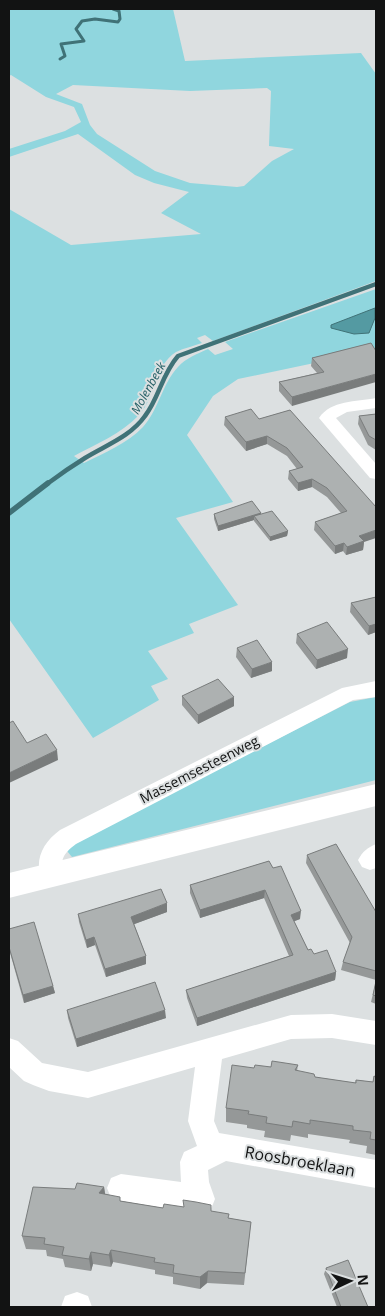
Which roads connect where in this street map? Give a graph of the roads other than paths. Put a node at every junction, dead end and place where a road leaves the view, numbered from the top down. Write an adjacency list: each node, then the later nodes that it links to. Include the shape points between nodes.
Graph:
1 (376, 403): 2 (street, via 340,410 327,418)
2 (376, 474)
3 (376, 689): 5 (street, Massemsesteenweg, via 349,693 68,837 52,852 48,863)
4 (376, 795): 5 (main road)
5 (51, 876): 6 (main road)
6 (9, 886)
7 (376, 1033): 9 (street, via 332,1026 291,1027)
8 (9, 1050): 9 (street, via 34,1072 88,1085)
9 (210, 1051): 10 (street, Roosbroeklaan, via 202,1121 210,1145)
10 (224, 1148): 11 (street, Roosbroeklaan); 12 (street, via 194,1162 195,1182 201,1199)
11 (376, 1174)
12 (121, 1188)

